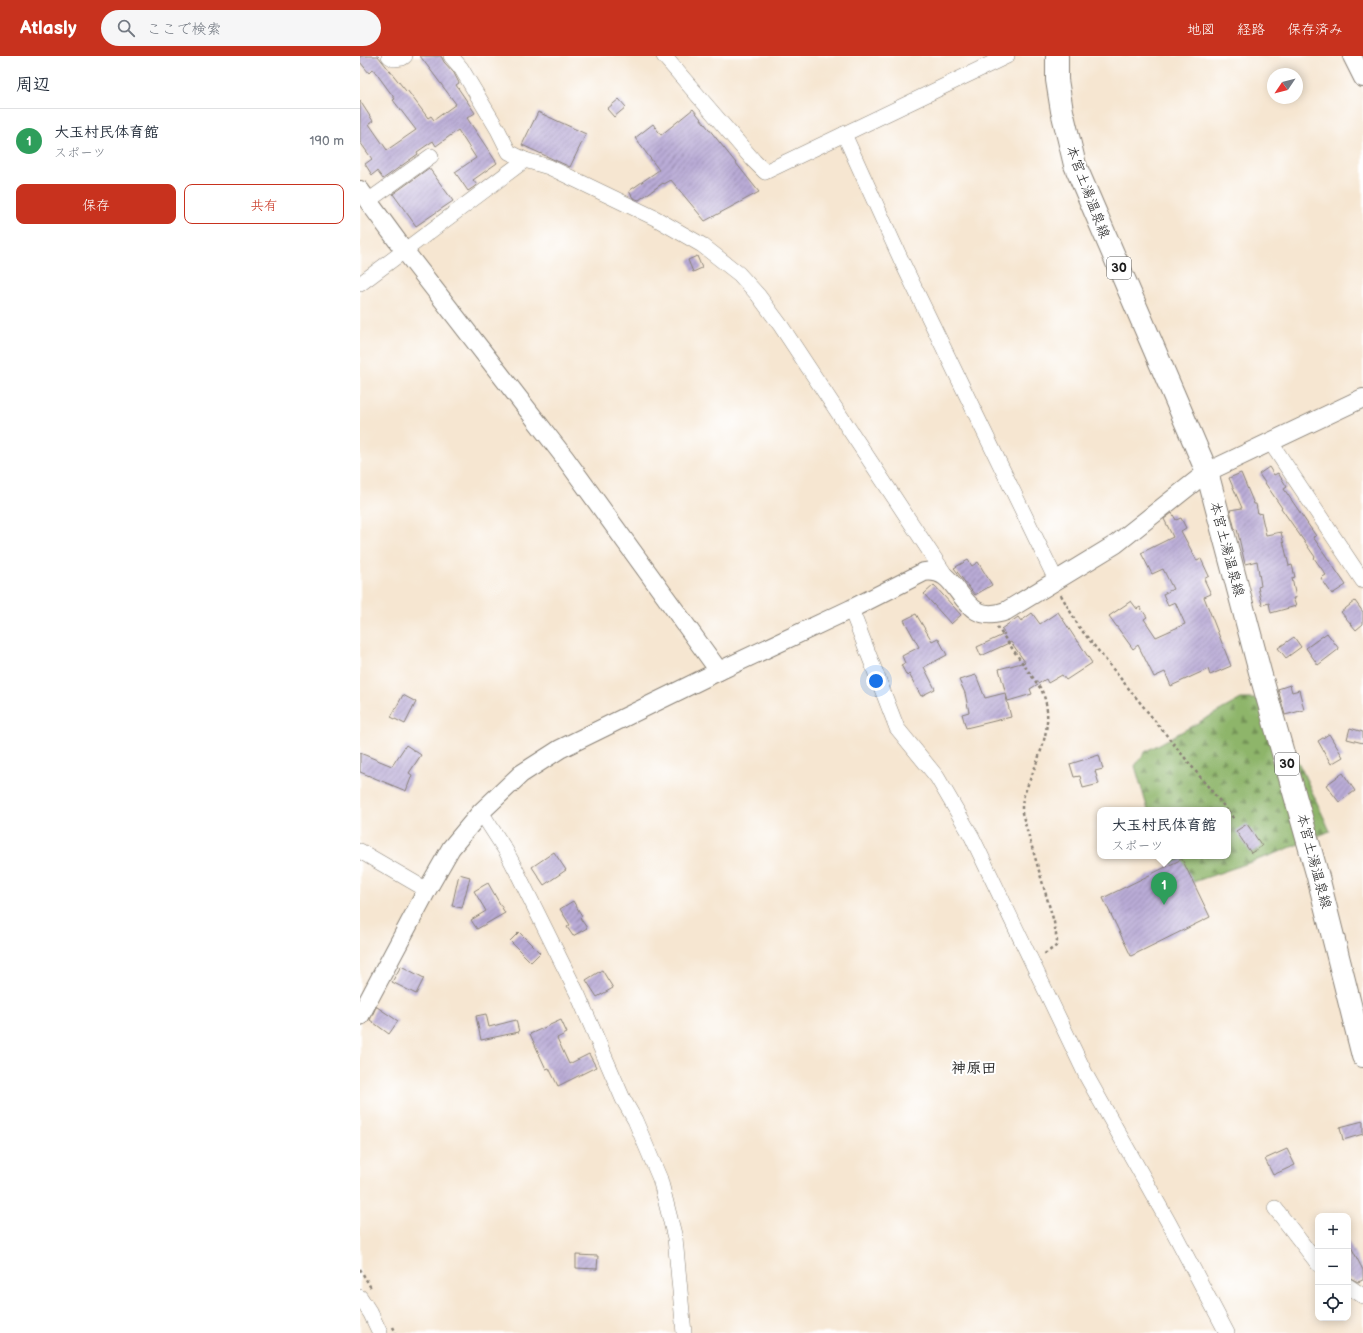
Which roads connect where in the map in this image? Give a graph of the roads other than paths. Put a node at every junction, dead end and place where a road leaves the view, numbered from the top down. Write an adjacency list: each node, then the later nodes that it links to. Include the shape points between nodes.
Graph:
1 (389, 56): 2 (street, via 394,59)
2 (405, 56)
3 (451, 56): 11 (street, via 461,68 509,152)
4 (664, 56): 9 (street, via 765,172)
5 (1007, 56): 9 (street)
6 (1056, 56): 17 (main road, 本宮土湯温泉線 / 30, via 1062,111 1075,166)
7 (1352, 56): 8 (street)
8 (1363, 78)
9 (844, 134): 20 (street, via 903,264)
10 (431, 156): 12 (street)
11 (525, 160): 13 (street); 18 (street, via 549,167 655,218 702,245 739,274 781,326)
12 (364, 196): 13 (street)
13 (404, 250): 14 (street); 22 (street, via 565,458)
14 (360, 284)
15 (1363, 398): 16 (street)
16 (1271, 443): 17 (street); 19 (street)
17 (1207, 472): 20 (street); 27 (main road, 本宮土湯温泉線 / 30, via 1316,870)
18 (948, 580): 20 (street, via 975,610 989,615 1006,611); 21 (street, via 936,572 924,572)
19 (1363, 581)
20 (1059, 587)
21 (851, 609): 22 (street); 35 (street, via 897,728 937,777 972,837 1087,1077 1170,1224)
22 (719, 671): 23 (street, via 560,750 521,774)
23 (481, 812): 25 (street, via 451,848); 34 (street, via 506,851 574,988 660,1179 675,1238)
24 (360, 851): 25 (street)
25 (427, 890): 26 (street)
26 (360, 1016)
27 (1363, 1056)
28 (1275, 1208): 29 (street)
29 (1315, 1260)
30 (1351, 1288): 31 (street)
31 (1363, 1296)
32 (360, 1297): 33 (street)
33 (380, 1333)
34 (684, 1333)
35 (1227, 1333)

